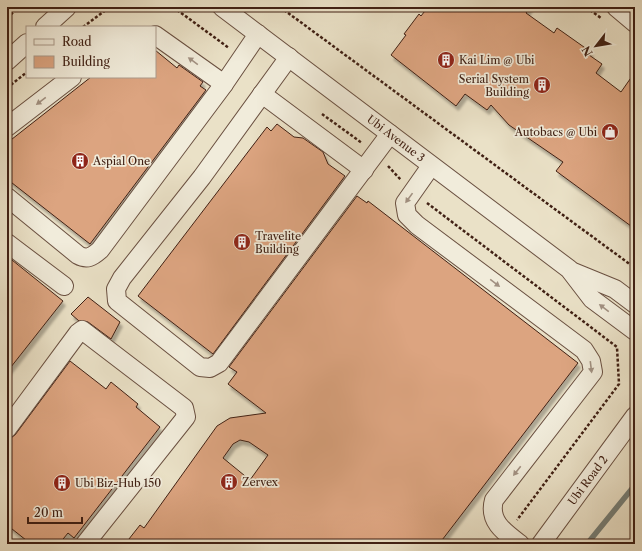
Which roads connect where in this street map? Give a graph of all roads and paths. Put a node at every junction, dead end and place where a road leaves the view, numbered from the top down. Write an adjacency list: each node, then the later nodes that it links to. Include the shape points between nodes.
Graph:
1 (19, 7): 8 (path)
2 (67, 7): 10 (street)
3 (110, 7): 11 (path)
4 (222, 7): 12 (street, Ubi Avenue 3)
5 (280, 7): 28 (path)
6 (616, 7): 7 (street); 9 (street)
7 (620, 7)
8 (7, 18)
9 (635, 23)
10 (46, 26)
11 (84, 26)
12 (258, 34): 15 (street, Ubi Avenue 3); 19 (street)
13 (156, 36): 19 (street, one-way to 13)
14 (26, 44): 16 (street)
15 (289, 57): 21 (street); 23 (street, Ubi Avenue 3)
16 (7, 61)
17 (26, 73): 20 (path)
18 (71, 78): 22 (street, one-way to 22)
19 (224, 84): 26 (street, via 92,257 84,258 78,255)
20 (7, 88)
21 (262, 94): 25 (street); 25 (street, via 116,289 117,301 200,367 210,368 219,363)
22 (7, 127)
23 (390, 134): 24 (street, Ubi Avenue 3); 25 (street)
24 (431, 166): 29 (street, Ubi Avenue 3); 36 (street, one-way to 36, via 405,203 407,215 584,350 591,361 593,372 494,500 491,510 495,520)
25 (364, 170)
26 (7, 197)
27 (7, 243): 30 (street)
28 (635, 268)
29 (569, 270): 31 (street, Ubi Avenue 3, via 615,288); 32 (street, Ubi Avenue 3, one-way to 29, via 592,299)
30 (64, 286)
31 (635, 304)
32 (635, 331)
33 (619, 364): 36 (path, via 619,384)
34 (635, 416): 38 (street, Ubi Road 2)
35 (7, 429): 37 (street, via 82,330 184,408 186,417)
36 (513, 539)
37 (85, 544)
38 (540, 544)

